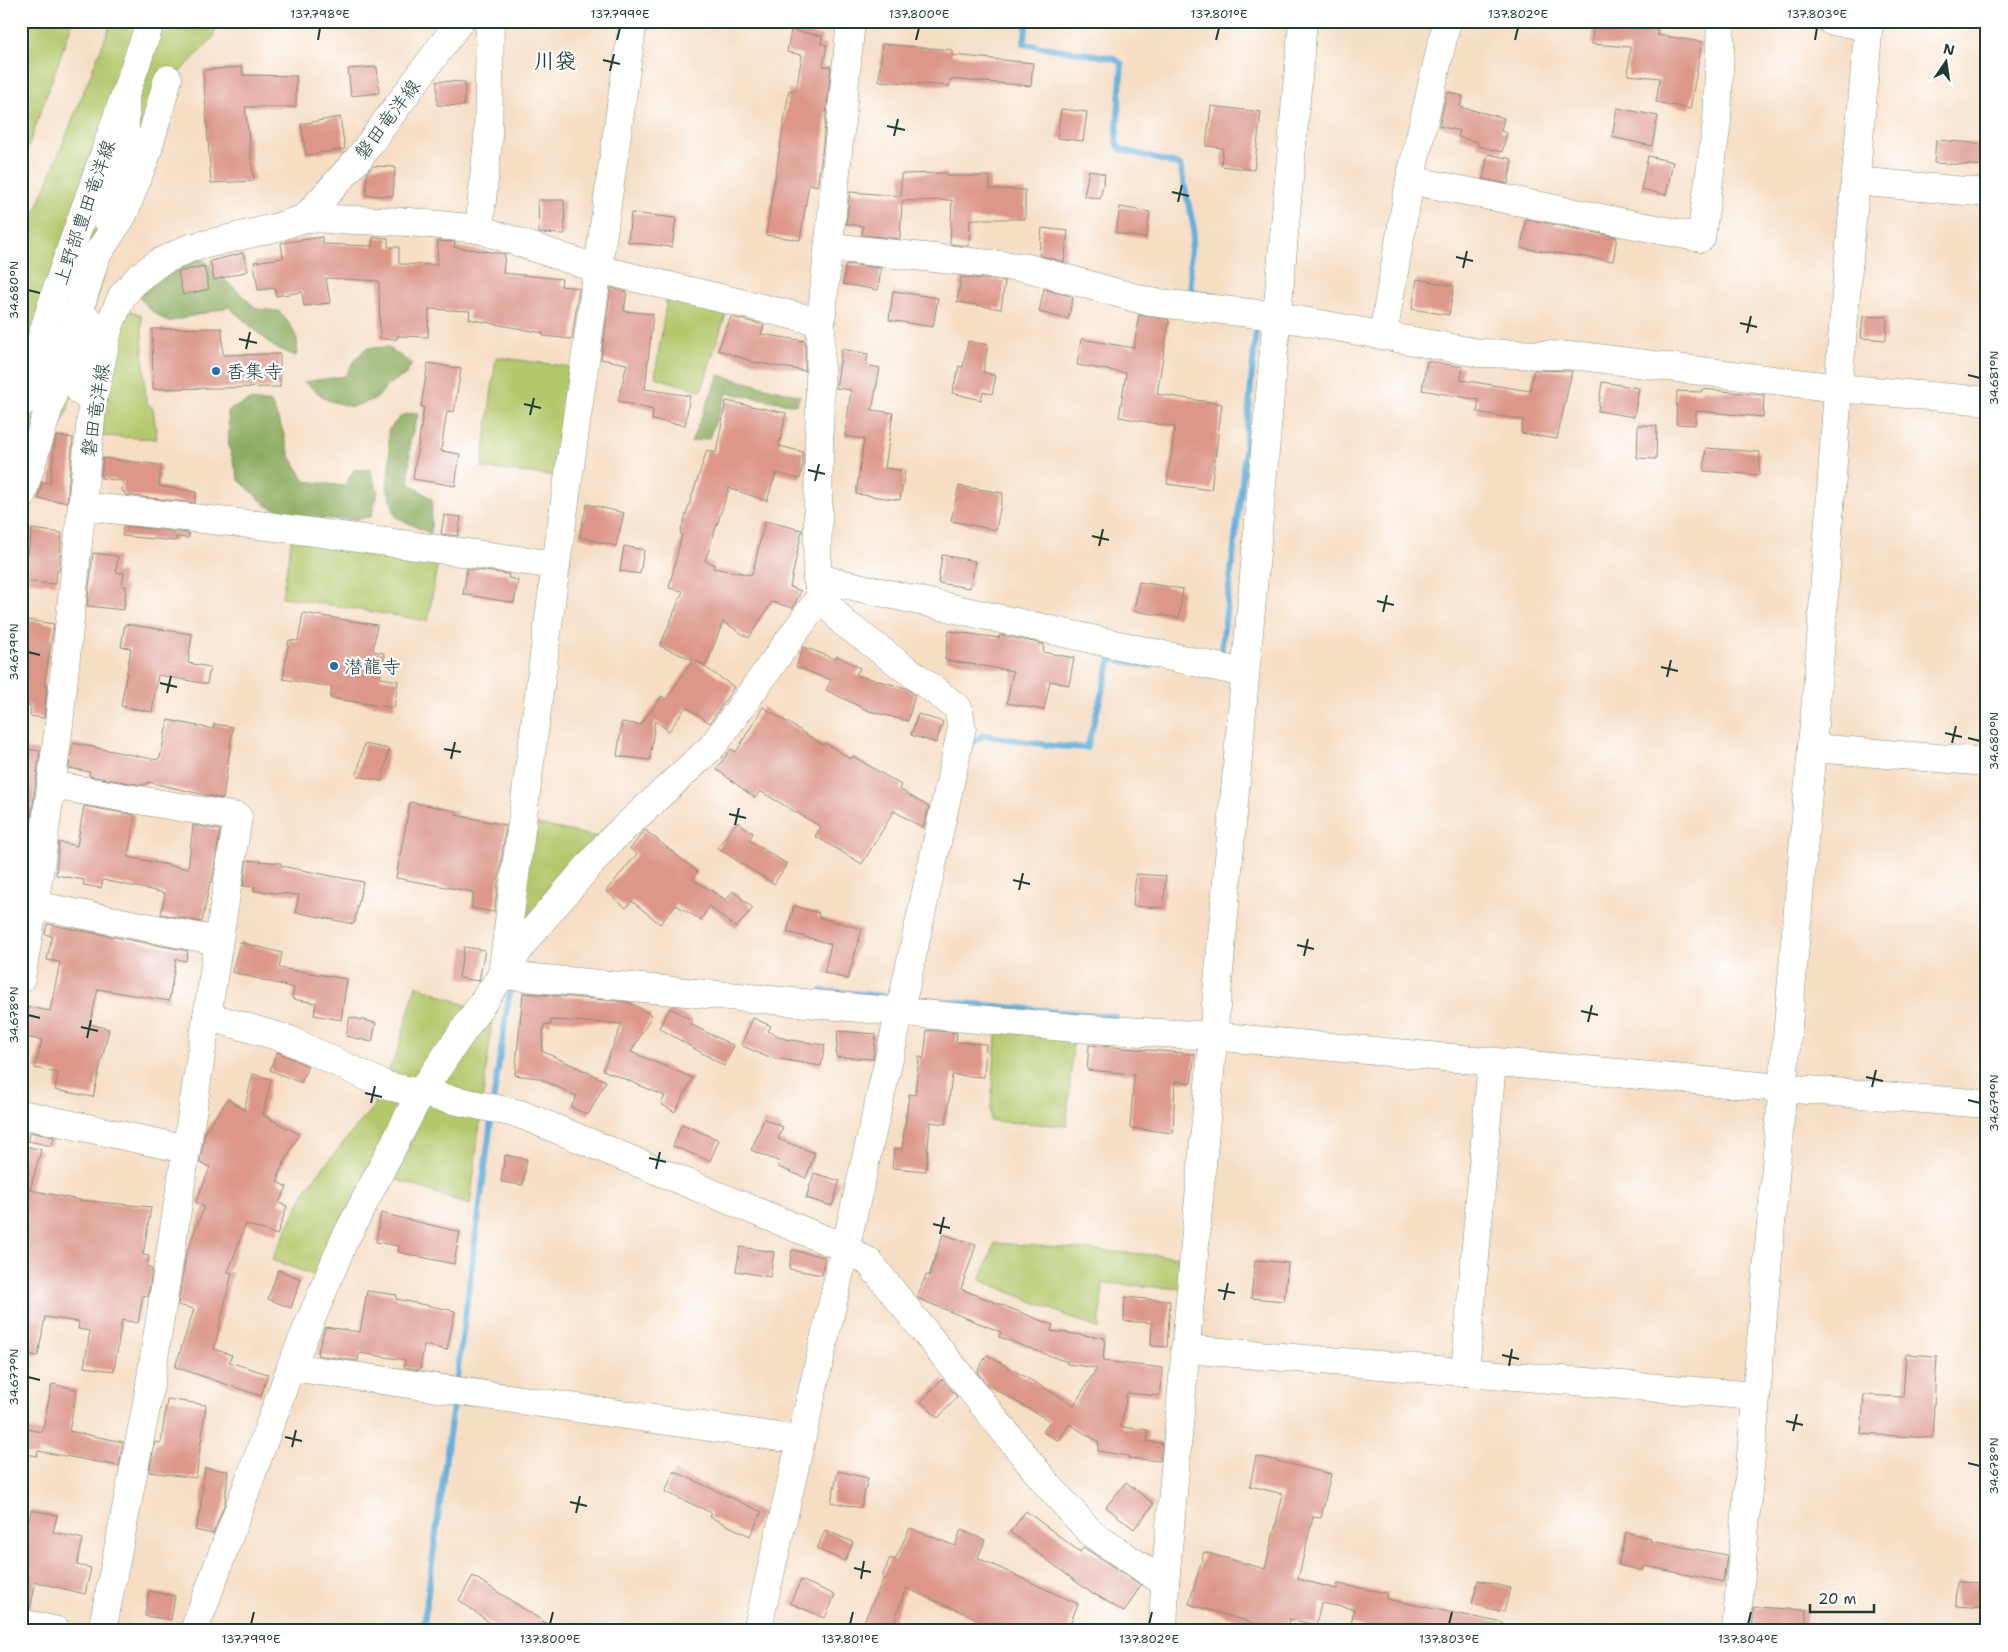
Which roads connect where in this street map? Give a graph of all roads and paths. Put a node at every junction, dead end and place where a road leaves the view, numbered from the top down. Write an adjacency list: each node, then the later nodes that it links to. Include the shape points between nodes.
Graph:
1 (151, 21): 12 (street, 上野部豊田竜洋線)
2 (460, 21): 16 (street, 磐田竜洋線, via 359,158)
3 (490, 21): 17 (street, via 488,140)
4 (632, 21): 20 (street)
5 (851, 21): 18 (street)
6 (1302, 21): 21 (street)
7 (1447, 21): 13 (street)
8 (1721, 21): 13 (street, via 1717,122 1701,238)
9 (1831, 21): 10 (street)
10 (1869, 23): 14 (street)
11 (168, 79): 19 (street, via 147,153 124,215)
12 (125, 96): 19 (street, via 125,134 118,174); 27 (street, 上野部豊田竜洋線, via 57,288)
13 (1410, 180): 23 (street)
14 (1855, 181): 15 (street); 24 (street)
15 (1987, 193)
16 (304, 218): 17 (street); 25 (street, 磐田竜洋線, via 190,248 158,263 137,279 122,296 109,326)
17 (479, 228): 20 (street)
18 (830, 247): 21 (street, via 1028,268 1150,302); 22 (street)
19 (96, 256): 25 (street, via 81,392); 28 (street)
20 (598, 269): 22 (street); 30 (street)
21 (1276, 316): 23 (street); 32 (street)
22 (821, 322): 31 (street)
23 (1383, 335): 24 (street, via 1479,353 1581,356)
24 (1838, 388): 26 (street); 33 (street)
25 (93, 400): 29 (street, 磐田竜洋線)
26 (1987, 401)
27 (21, 404)
28 (21, 497)
29 (82, 506): 30 (street, via 276,527); 35 (street, 磐田竜洋線)
30 (556, 565): 38 (street)
31 (819, 587): 32 (street); 38 (street, via 712,747 611,840 530,934); 40 (street, via 843,622 958,708 962,728)
32 (1244, 673): 42 (street)
33 (1812, 744): 34 (street, via 1825,749); 44 (street)
34 (1987, 762)
35 (51, 785): 36 (street, 磐田竜洋線); 37 (street, via 238,817)
36 (34, 905): 37 (street); 39 (street, 磐田竜洋線)
37 (218, 941): 41 (street)
38 (502, 975): 40 (street); 45 (street)
39 (21, 978)
40 (900, 1011): 42 (street, via 1074,1028); 49 (street)
41 (207, 1016): 45 (street, via 287,1039 387,1086); 48 (street)
42 (1212, 1036): 43 (street); 50 (street)
43 (1492, 1062): 44 (street); 52 (street)
44 (1782, 1088): 46 (street); 53 (street)
45 (421, 1092): 49 (street, via 520,1114); 51 (street, via 343,1243)
46 (1987, 1104)
47 (21, 1114): 48 (street)
48 (186, 1149): 58 (street, via 147,1403)
49 (845, 1248): 54 (street); 55 (street, via 869,1262 1046,1483 1092,1534)
50 (1185, 1349): 52 (street); 55 (street)
51 (291, 1367): 54 (street); 59 (street)
52 (1465, 1372): 53 (street)
53 (1756, 1396): 62 (street)
54 (800, 1440): 60 (street)
55 (1165, 1583): 61 (street)
56 (21, 1623): 57 (street)
57 (57, 1631)
58 (102, 1631)
59 (194, 1631)
60 (757, 1631)
61 (1163, 1631)
62 (1736, 1631)

